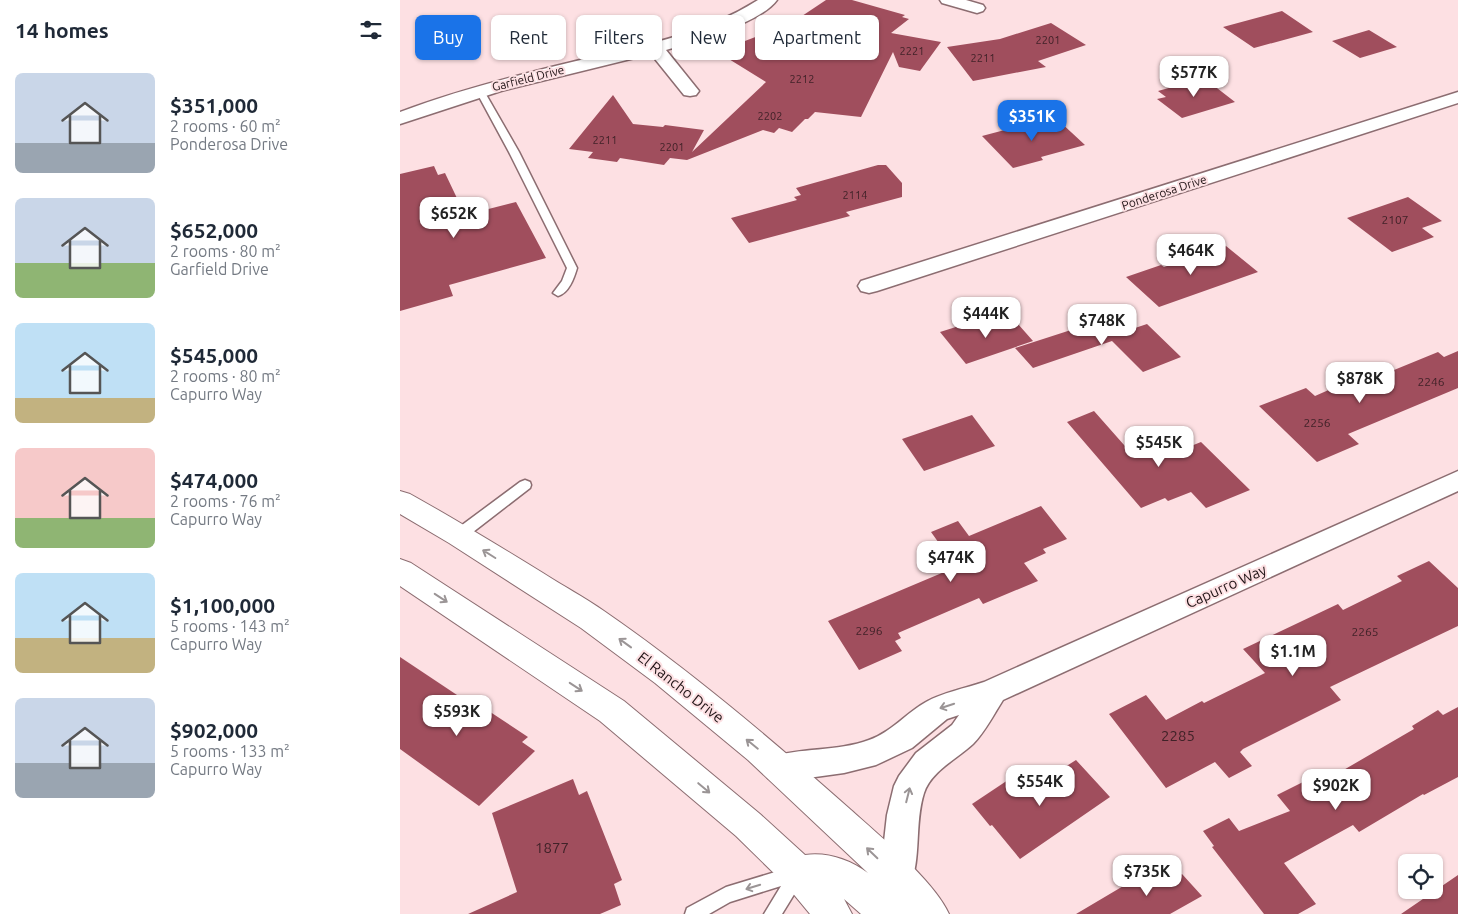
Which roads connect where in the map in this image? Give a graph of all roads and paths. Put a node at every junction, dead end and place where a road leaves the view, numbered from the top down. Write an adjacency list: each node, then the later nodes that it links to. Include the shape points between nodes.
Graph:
1 (769, 0): 4 (street, Garfield Drive, via 716,29)
2 (948, 0): 3 (street)
3 (978, 8)
4 (662, 46)
5 (662, 58): 8 (street)
6 (605, 60): 7 (street, Garfield Drive)
7 (480, 91): 10 (street, Garfield Drive); 12 (lane, via 572,268)
8 (690, 91)
9 (1458, 96): 11 (street, Ponderosa Drive)
10 (401, 116)
11 (869, 286)
12 (558, 293)
13 (1458, 480): 18 (street, Capurro Way)
14 (525, 485): 16 (lane)
15 (400, 501): 16 (main road, El Rancho Drive)
16 (459, 534): 19 (main road, El Rancho Drive, one-way to 16, via 666,674 599,624)
17 (400, 571): 20 (main road, one-way to 20, via 612,711)
18 (994, 691): 19 (street, Capurro Way, one-way to 19, via 937,710 901,739 876,752 844,760); 21 (street, one-way to 18, via 903,815 910,786 927,762 964,734)
19 (779, 768): 21 (main road, El Rancho Drive, one-way to 19)
20 (800, 873): 22 (lane, one-way to 22, via 726,895); 23 (lane); 24 (main road); 25 (main road, via 823,871 843,877)
21 (897, 877): 26 (main road, El Rancho Drive)
22 (693, 914)
23 (772, 914)
24 (833, 914)
25 (888, 914)
26 (930, 914)

